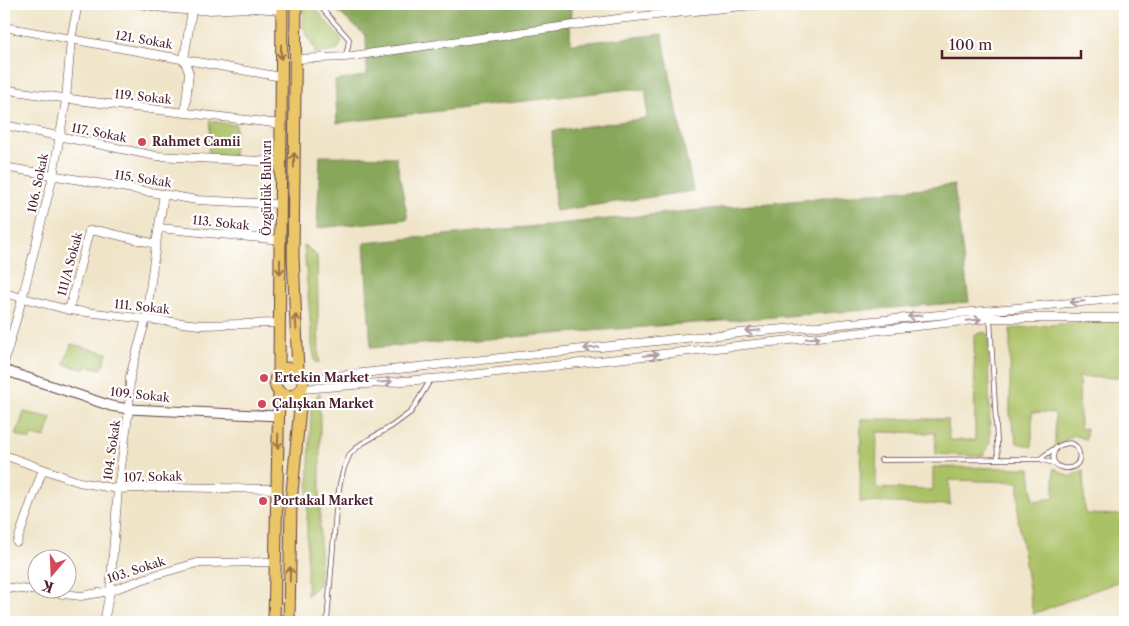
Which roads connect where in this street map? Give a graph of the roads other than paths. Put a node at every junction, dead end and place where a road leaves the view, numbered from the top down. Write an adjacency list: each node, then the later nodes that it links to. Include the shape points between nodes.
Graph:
1 (78, 4): 10 (street, 106. Sokak)
2 (140, 4): 6 (street, via 172,9)
3 (296, 4): 13 (main road, Özgürlük Bulvarı)
4 (321, 4): 11 (lane, via 349,39)
5 (763, 4): 7 (street)
6 (192, 7): 8 (street); 12 (street)
7 (697, 7): 11 (street)
8 (282, 8): 14 (main road, Özgürlük Bulvarı, one-way to 14)
9 (4, 27): 10 (street, 121. Sokak)
10 (71, 39): 12 (street, 121. Sokak); 16 (street, 106. Sokak)
11 (345, 57): 13 (street)
12 (184, 59): 14 (street, 121. Sokak); 17 (street, via 189,73)
13 (295, 59): 41 (main road, Özgürlük Bulvarı, one-way to 13, via 292,256)
14 (281, 77): 18 (main road, Özgürlük Bulvarı)
15 (4, 89): 16 (street, 119. Sokak)
16 (66, 100): 17 (street, 119. Sokak); 20 (street, 106. Sokak)
17 (185, 112): 18 (street, 119. Sokak)
18 (280, 124): 21 (main road, Özgürlük Bulvarı)
19 (4, 125): 20 (street, 117. Sokak)
20 (59, 136): 21 (street, 117. Sokak, via 156,156); 23 (street, 106. Sokak)
21 (280, 162): 25 (main road, Özgürlük Bulvarı)
22 (4, 167): 23 (street, 115. Sokak)
23 (53, 176): 24 (street, 115. Sokak); 31 (street, 106. Sokak)
24 (164, 194): 25 (street, 115. Sokak, via 197,200); 26 (street, 104. Sokak)
25 (280, 204): 27 (main road, Özgürlük Bulvarı)
26 (159, 228): 27 (street, 113. Sokak); 28 (street, 104. Sokak)
27 (280, 240): 37 (main road, Özgürlük Bulvarı, one-way to 37)
28 (156, 244): 32 (street, 111/A Sokak, via 89,231); 36 (street, 104. Sokak)
29 (4, 293): 31 (street, 111. Sokak)
30 (1125, 298): 33 (street, one-way to 33)
31 (22, 299): 32 (street, 111. Sokak); 38 (street, 106. Sokak)
32 (69, 310): 36 (street, 111. Sokak)
33 (990, 310): 34 (lane); 41 (street, one-way to 41, via 665,340 317,378)
34 (991, 318): 35 (street); 42 (street, one-way to 34); 50 (lane)
35 (1125, 318)
36 (146, 319): 37 (street, 111. Sokak, via 200,325); 45 (street, 104. Sokak, via 130,376)
37 (280, 324): 40 (main road, Özgürlük Bulvarı)
38 (4, 363)
39 (4, 370): 45 (street, 109. Sokak)
40 (279, 371): 41 (main road, via 290,367); 44 (main road, via 274,380)
41 (300, 373): 43 (main road, via 304,382)
42 (431, 379): 43 (street, one-way to 42); 63 (lane, via 411,412 361,444 350,454 344,468 336,510)
43 (300, 391): 44 (main road, via 291,396); 62 (main road, one-way to 43, via 291,503)
44 (279, 393): 46 (main road)
45 (129, 409): 46 (street, 109. Sokak); 54 (street, 104. Sokak)
46 (279, 416): 55 (main road, one-way to 55)
47 (1056, 448): 49 (lane); 52 (lane, via 1053,456); 52 (lane, via 1064,443 1072,444 1078,450 1079,458 1075,466 1067,469)
48 (4, 455): 53 (street, 107. Sokak)
49 (1040, 458): 50 (lane); 52 (lane)
50 (998, 459): 51 (lane)
51 (881, 460)
52 (1056, 464)
53 (42, 469): 54 (street, 107. Sokak, via 79,482); 56 (street)
54 (118, 489): 55 (street, 107. Sokak); 59 (street, 104. Sokak)
55 (277, 489): 57 (main road)
56 (17, 542)
57 (275, 562): 59 (street, 103. Sokak, via 197,563); 61 (main road)
58 (4, 587): 59 (street, 103. Sokak, via 81,596)
59 (110, 590): 60 (street, 104. Sokak)
60 (104, 622)
61 (274, 622)
62 (289, 622)
63 (327, 622)

